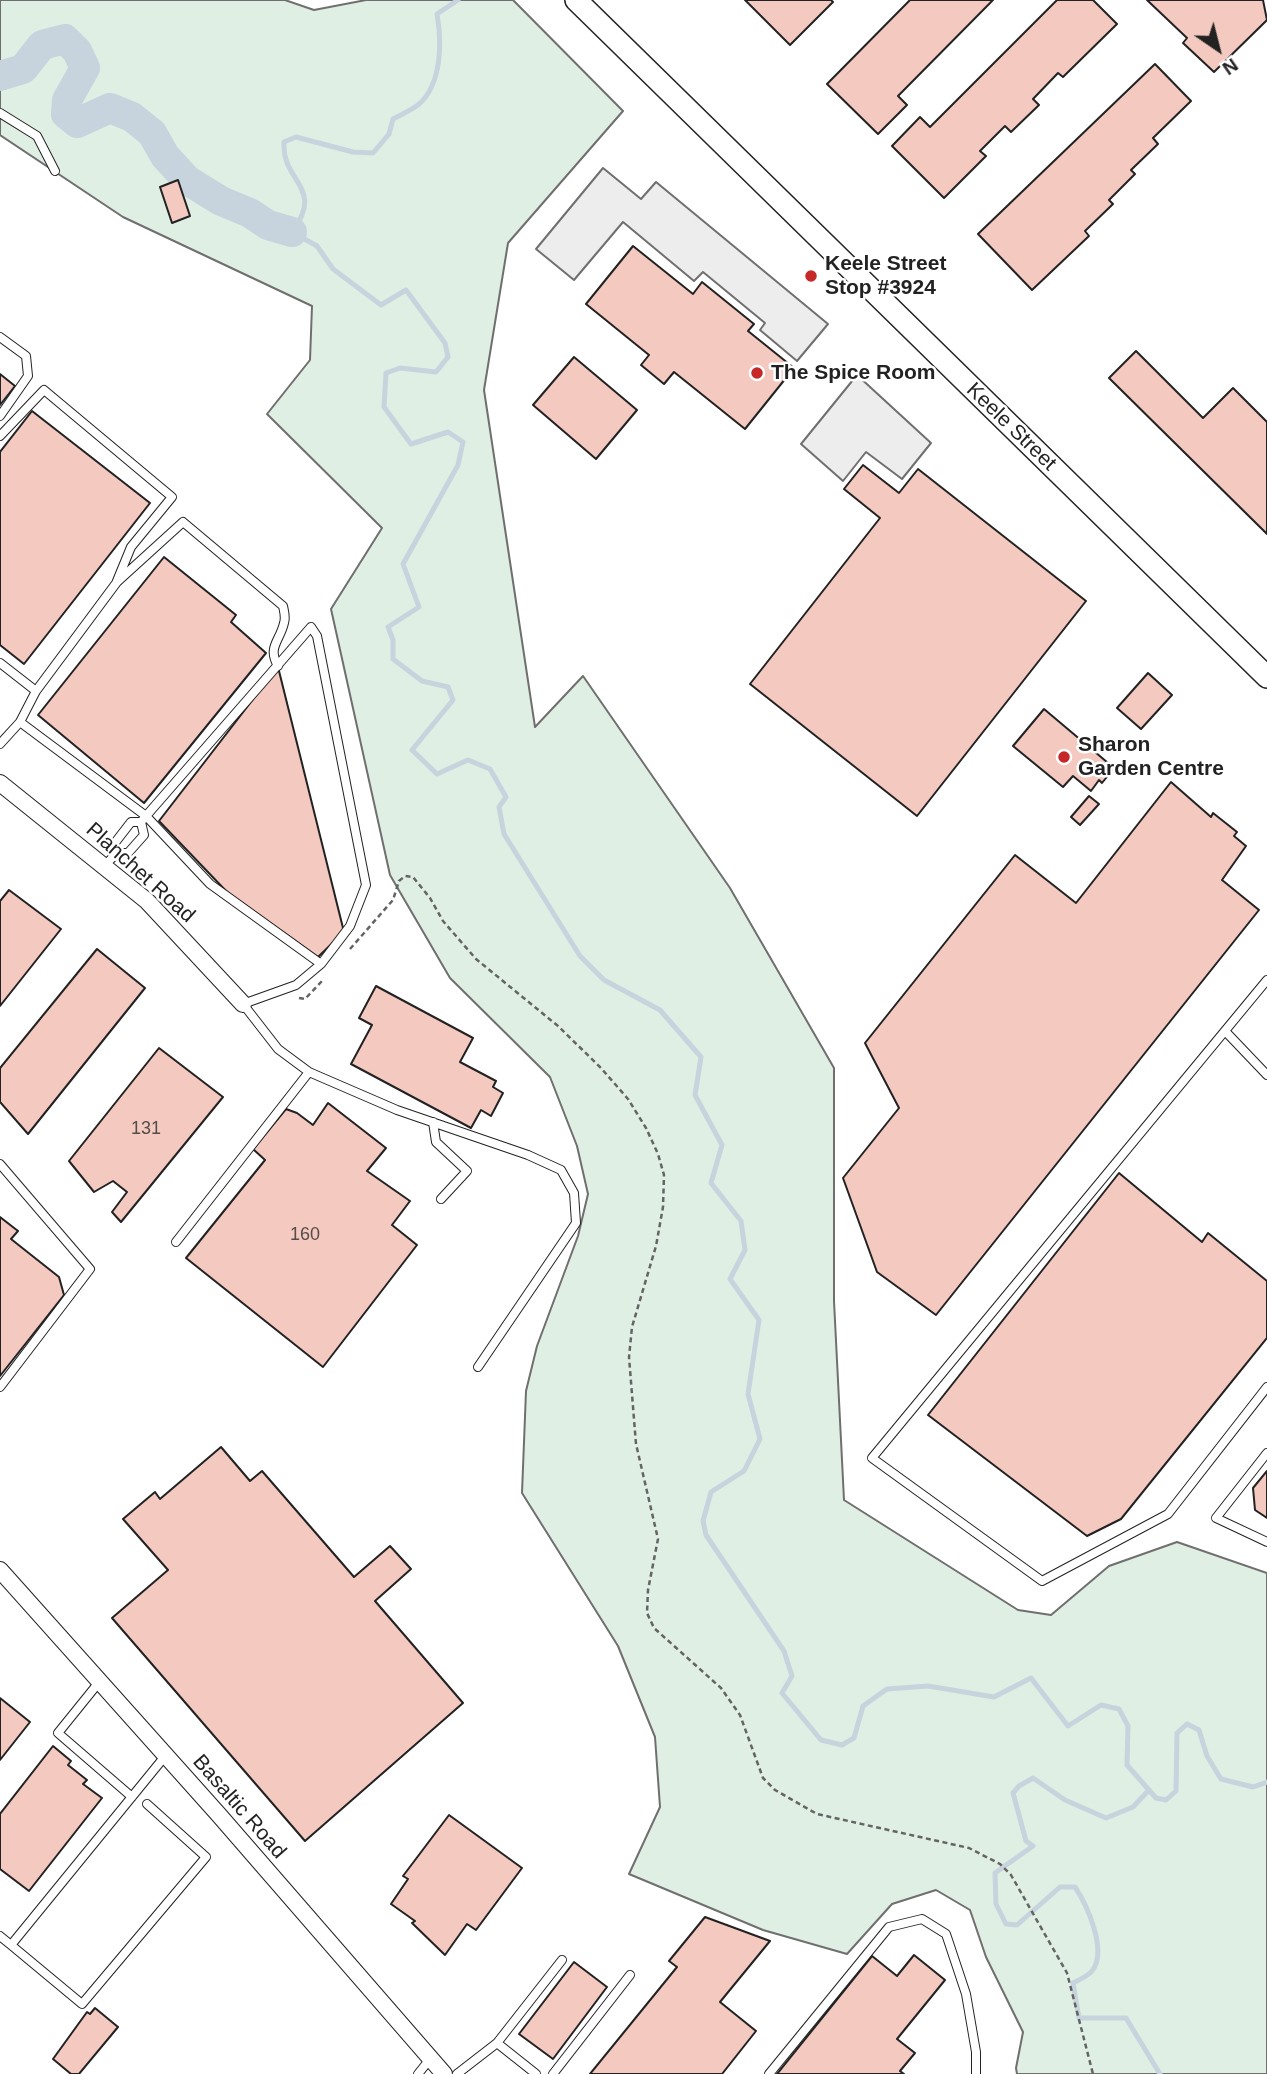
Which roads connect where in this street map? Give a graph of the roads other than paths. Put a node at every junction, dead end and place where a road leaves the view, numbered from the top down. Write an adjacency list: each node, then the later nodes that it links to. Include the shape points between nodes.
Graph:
1 (576, 0): 10 (main road, Keele Street)
2 (0, 114): 3 (lane, via 37,135)
3 (55, 171)
4 (0, 337): 5 (lane, via 26,355 28,376)
5 (0, 416)
6 (0, 436): 7 (lane, via 44,390 172,497 131,547)
7 (117, 582): 9 (lane, via 183,522 283,606 285,621 273,657); 11 (lane)
8 (0, 663): 11 (lane)
9 (278, 666): 15 (lane); 18 (lane, via 311,627 317,636 366,885 350,926)
10 (1267, 677)
11 (36, 691): 12 (lane)
12 (20, 722): 13 (lane); 15 (lane)
13 (0, 744)
14 (0, 783): 17 (street, Planchet Road)
15 (144, 819): 16 (lane, via 131,822 114,844); 16 (lane, via 144,835 128,853); 18 (lane, via 210,884)
16 (117, 853): 17 (lane)
17 (105, 866): 20 (street, Planchet Road, via 147,901)
18 (321, 964): 20 (lane, via 296,985)
19 (1267, 980): 21 (lane)
20 (243, 1004): 22 (lane, via 278,1049)
21 (1225, 1031): 23 (lane); 30 (lane, via 872,1458 1042,1581 1168,1514)
22 (309, 1072): 24 (lane); 27 (lane)
23 (1267, 1075)
24 (433, 1122): 26 (lane, via 436,1142 467,1171); 28 (lane, via 561,1170 575,1193 576,1223)
25 (0, 1164): 29 (lane, via 90,1269)
26 (441, 1199)
27 (176, 1242)
28 (478, 1367)
29 (0, 1387)
30 (1267, 1387)
31 (1267, 1454): 32 (lane, via 1216,1518)
32 (1267, 1542)
33 (3, 1580): 34 (street, Basaltic Road)
34 (100, 1681): 35 (street, Basaltic Road); 36 (lane, via 58,1733)
35 (166, 1755): 36 (lane); 43 (street, Basaltic Road)
36 (132, 1797): 39 (lane)
37 (147, 1804): 39 (lane, via 206,1857 82,2004)
38 (0, 1936): 39 (lane)
39 (11, 1945)
40 (562, 1960): 42 (lane)
41 (630, 1975): 48 (lane)
42 (497, 2043): 46 (lane); 47 (lane)
43 (430, 2059): 44 (lane); 45 (street, Basaltic Road)
44 (418, 2074)
45 (444, 2074)
46 (457, 2074)
47 (536, 2074)
48 (553, 2074)
49 (769, 2074): 50 (lane, via 889,1927 922,1919 946,1934 966,1994)
50 (975, 2074)

